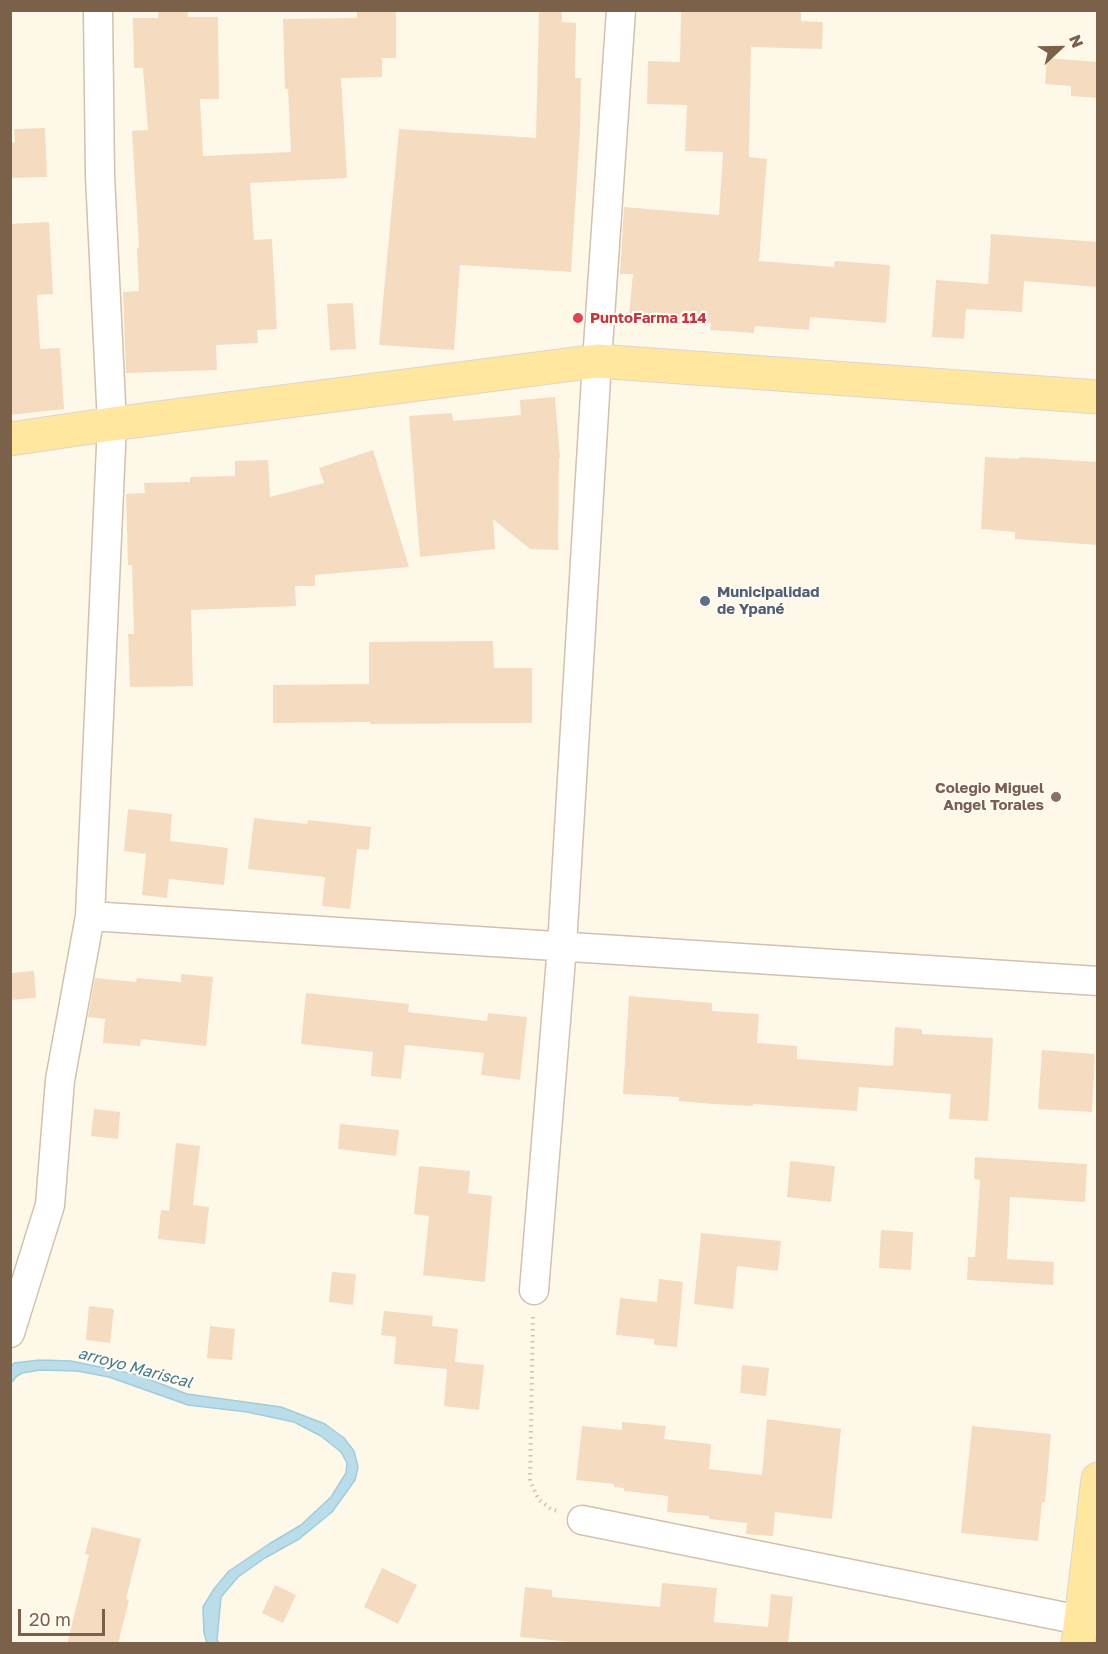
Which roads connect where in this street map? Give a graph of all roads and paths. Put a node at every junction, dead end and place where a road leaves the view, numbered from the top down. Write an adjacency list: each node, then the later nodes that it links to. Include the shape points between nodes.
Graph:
1 (98, 10): 5 (street, via 100,176)
2 (621, 10): 3 (street)
3 (597, 361): 4 (main road); 5 (main road); 8 (street)
4 (1098, 397)
5 (112, 424): 6 (main road); 7 (street)
6 (10, 439)
7 (90, 916): 8 (street); 11 (street, via 60,1080 50,1205)
8 (562, 946): 9 (street); 10 (street)
9 (1098, 981)
10 (534, 1290): 13 (path, via 530,1481 539,1500 551,1509)
11 (10, 1333)
12 (1098, 1479): 14 (main road)
13 (582, 1520): 14 (street)
14 (1085, 1628)

